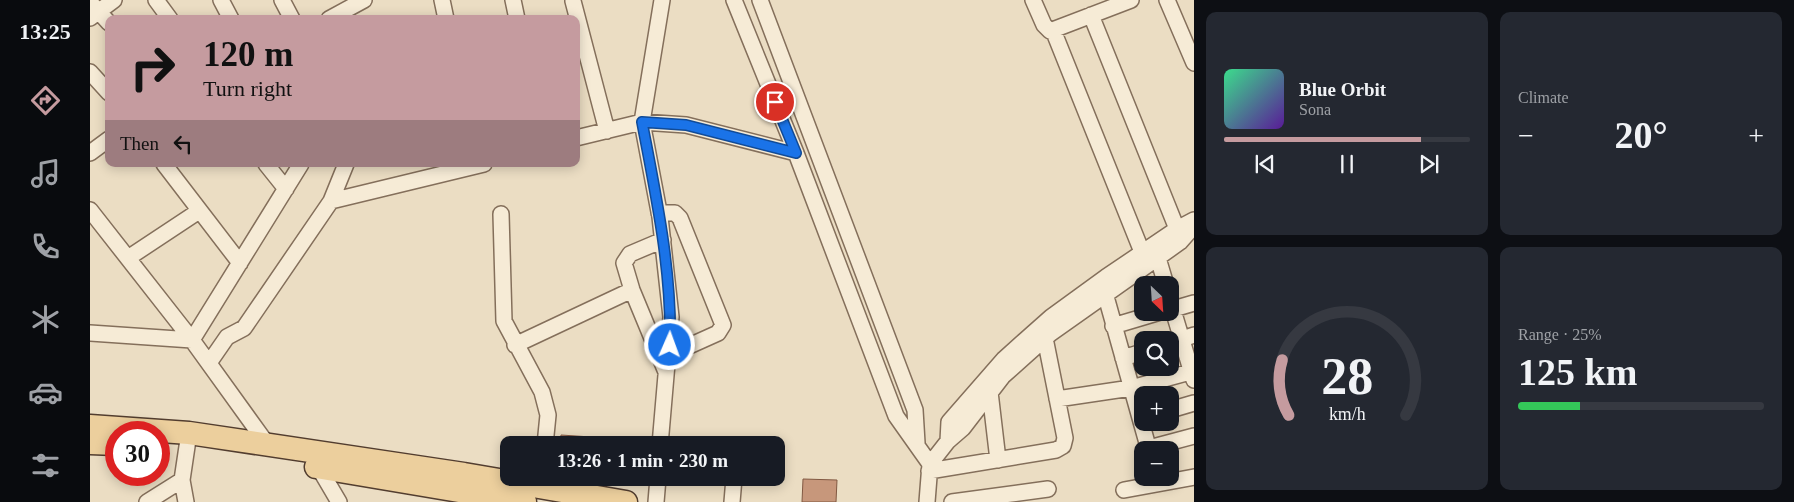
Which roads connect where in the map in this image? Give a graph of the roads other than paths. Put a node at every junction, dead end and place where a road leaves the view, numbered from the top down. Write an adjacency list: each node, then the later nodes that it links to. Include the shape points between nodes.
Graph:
1 (114, 0): 15 (street)
2 (156, 0): 16 (street)
3 (221, 0): 17 (street)
4 (282, 0): 18 (street)
5 (442, 0): 20 (street)
6 (513, 0): 21 (street)
7 (662, 0): 29 (street)
8 (734, 0): 34 (street)
9 (760, 0): 87 (street, via 915,410)
10 (1033, 0): 25 (street, via 1044,25)
11 (1131, 0): 23 (street)
12 (1167, 0): 26 (street)
13 (573, 1): 22 (street)
14 (357, 6): 19 (street)
15 (97, 14)
16 (167, 15)
17 (229, 15)
18 (290, 15)
19 (337, 15)
20 (445, 15)
21 (516, 15)
22 (577, 15)
23 (1091, 15): 25 (street); 48 (street)
24 (580, 28): 30 (street)
25 (1053, 30): 50 (street)
26 (1194, 63)
27 (92, 78): 28 (street)
28 (105, 90)
29 (642, 122): 30 (street); 34 (street, via 691,126); 44 (street)
30 (607, 131): 31 (street)
31 (580, 137)
32 (105, 142): 33 (street)
33 (90, 153)
34 (796, 153): 87 (street, via 896,416)
35 (166, 167): 43 (street)
36 (268, 167): 40 (street)
37 (299, 167): 40 (street)
38 (345, 167): 41 (street)
39 (467, 167): 41 (street)
40 (286, 189): 53 (street)
41 (331, 201): 70 (street, via 244,328 227,337)
42 (90, 210): 51 (street)
43 (200, 211): 51 (street); 53 (street)
44 (659, 213): 49 (street); 67 (street, via 675,213 680,218 724,325 718,333)
45 (501, 214): 66 (street, via 503,313)
46 (1194, 220): 48 (street)
47 (1194, 226): 52 (street, via 1180,242)
48 (1177, 229): 50 (street)
49 (663, 240): 55 (street, via 634,251 626,260 625,269); 67 (street, via 671,317)
50 (1142, 252): 84 (street, via 1051,317 1004,359 949,422)
51 (128, 258): 65 (street)
52 (1158, 258): 54 (street); 56 (street)
53 (240, 263): 65 (street)
54 (1163, 276)
55 (632, 290): 66 (street); 71 (street)
56 (1105, 293): 61 (street); 63 (street)
57 (1194, 303): 58 (street)
58 (1179, 306)
59 (1134, 319): 61 (street)
60 (1174, 321): 64 (street)
61 (1114, 326): 69 (street)
62 (90, 333): 65 (street)
63 (1045, 338): 74 (street); 76 (street)
64 (1182, 339): 72 (street)
65 (192, 340): 70 (street)
66 (515, 345): 80 (street, via 546,403)
67 (669, 355): 71 (street)
68 (1134, 355): 69 (street)
69 (1123, 358): 73 (street)
70 (209, 363): 90 (street)
71 (666, 373): 81 (street)
72 (1193, 374): 73 (street)
73 (1131, 388): 75 (street); 76 (street)
74 (990, 392): 84 (street, via 963,428); 91 (street)
75 (1134, 397)
76 (1057, 399): 91 (street, via 1065,438 1061,448)
77 (1194, 403): 78 (street)
78 (1179, 407)
79 (90, 426): 83 (main road)
80 (546, 436)
81 (661, 436)
82 (1194, 436): 85 (street)
83 (188, 440): 89 (main road); 90 (main road); 92 (main road); 96 (street)
84 (948, 441): 93 (street)
85 (1177, 441)
86 (90, 443): 88 (main road)
87 (917, 443): 93 (street)
88 (105, 444)
89 (170, 444)
90 (267, 444): 100 (main road)
91 (998, 460): 93 (street)
92 (319, 468): 100 (main road); 105 (street)
93 (929, 468): 109 (street)
94 (1194, 477): 95 (street)
95 (1179, 479)
96 (182, 480): 103 (street); 104 (street)
97 (657, 486): 107 (street)
98 (733, 486): 108 (street)
99 (1139, 486): 102 (street)
100 (535, 489): 106 (main road)
101 (1048, 489): 110 (street)
102 (1124, 490)
103 (147, 502)
104 (186, 502)
105 (339, 502)
106 (626, 502)
107 (656, 502)
108 (732, 502)
109 (927, 502)
110 (952, 502)

